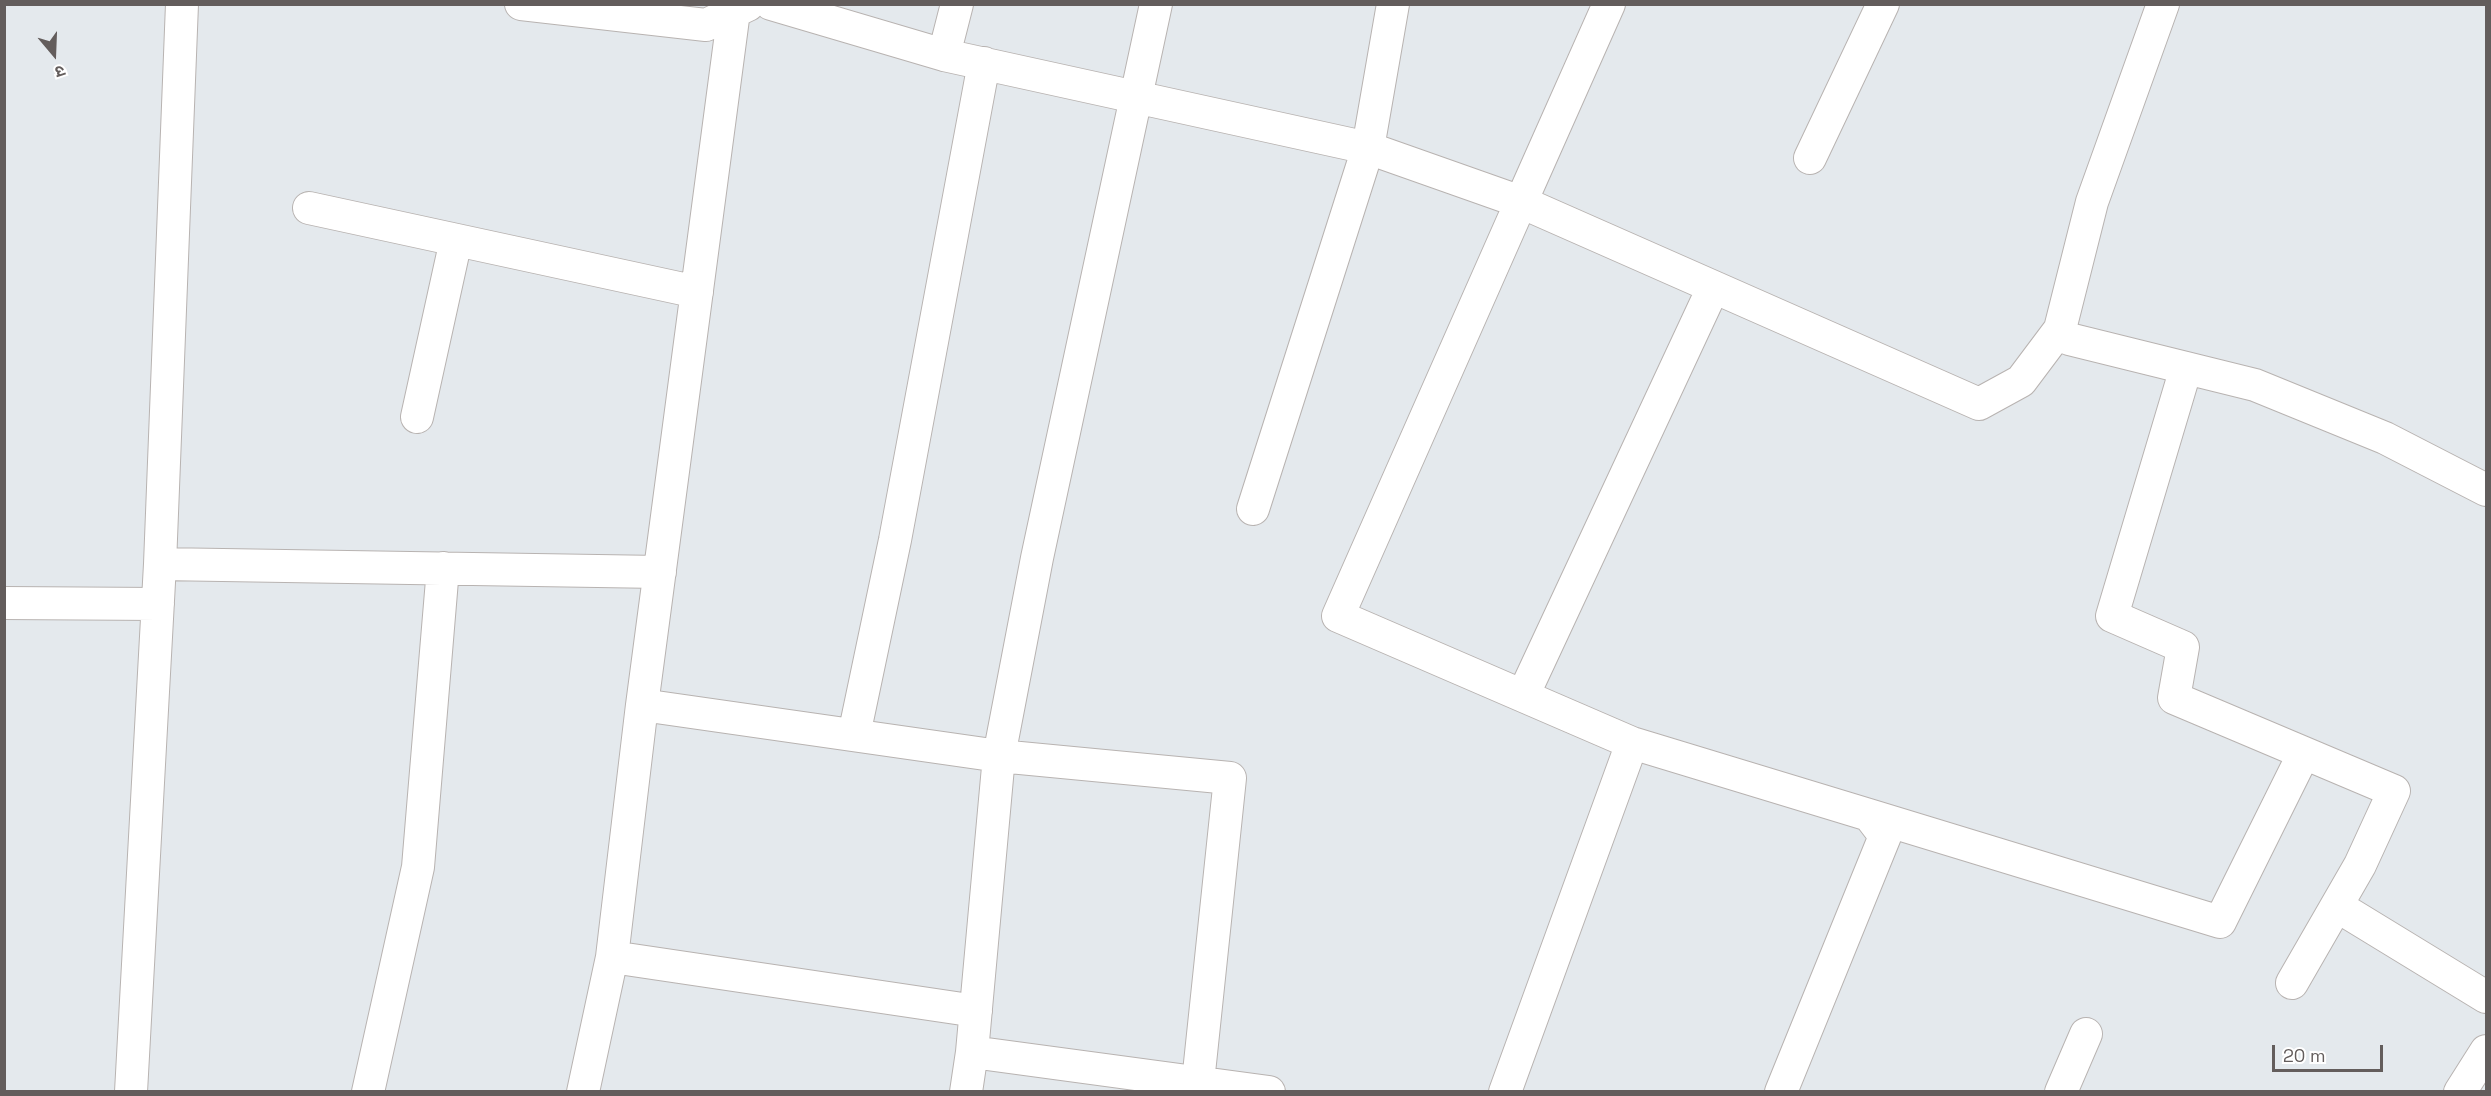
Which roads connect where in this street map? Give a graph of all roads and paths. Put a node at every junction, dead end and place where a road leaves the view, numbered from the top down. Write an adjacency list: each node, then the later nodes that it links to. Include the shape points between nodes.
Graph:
1 (182, 4): 26 (street)
2 (521, 4): 10 (street, via 706,25)
3 (771, 4): 11 (street)
4 (957, 4): 11 (street)
5 (1156, 4): 13 (street)
6 (1393, 4): 14 (street)
7 (1610, 4): 16 (street)
8 (1882, 4): 15 (street)
9 (2163, 4): 21 (street, via 2092,202)
10 (741, 8): 20 (street)
11 (944, 55): 12 (street)
12 (984, 63): 13 (street); 33 (street, via 897,529)
13 (1138, 97): 14 (street); 36 (street, via 1037,558)
14 (1368, 148): 16 (street); 25 (street)
15 (1810, 158)
16 (1521, 202): 19 (street); 31 (street, via 1338,616)
17 (309, 208): 18 (street)
18 (456, 240): 20 (street); 23 (street)
19 (1713, 288): 21 (street, via 1979,404 2021,381); 31 (street, via 1533,674)
20 (697, 292): 28 (street)
21 (2060, 329): 22 (street, via 2069,339)
22 (2186, 368): 24 (street, via 2254,385 2374,433); 35 (street, via 2112,616 2183,648 2174,698)
23 (417, 417)
24 (2487, 490)
25 (1253, 509)
26 (160, 564): 27 (street); 30 (street)
27 (443, 568): 28 (street); 49 (street, via 418,867)
28 (660, 572): 32 (street)
29 (4, 603): 30 (street)
30 (158, 604): 48 (street)
31 (1526, 697): 34 (street)
32 (642, 705): 33 (street); 39 (street)
33 (854, 735): 36 (street)
34 (1632, 742): 37 (street); 53 (street)
35 (2304, 753): 37 (street, via 2220,922); 38 (street, via 2394,791)
36 (999, 756): 42 (street); 46 (street, via 1230,778)
37 (1869, 815): 54 (street, via 1885,836)
38 (2337, 906): 40 (street); 41 (street)
39 (612, 957): 42 (street); 50 (street)
40 (2292, 983)
41 (2487, 997)
42 (976, 1011): 45 (street)
43 (2086, 1034): 55 (street)
44 (2487, 1051): 56 (street)
45 (972, 1052): 46 (street); 51 (street)
46 (1198, 1082): 47 (street)
47 (1264, 1091): 52 (street)
48 (131, 1092)
49 (368, 1092)
50 (583, 1092)
51 (966, 1092)
52 (1269, 1092)
53 (1505, 1092)
54 (1781, 1092)
55 (2061, 1092)
56 (2460, 1092)

